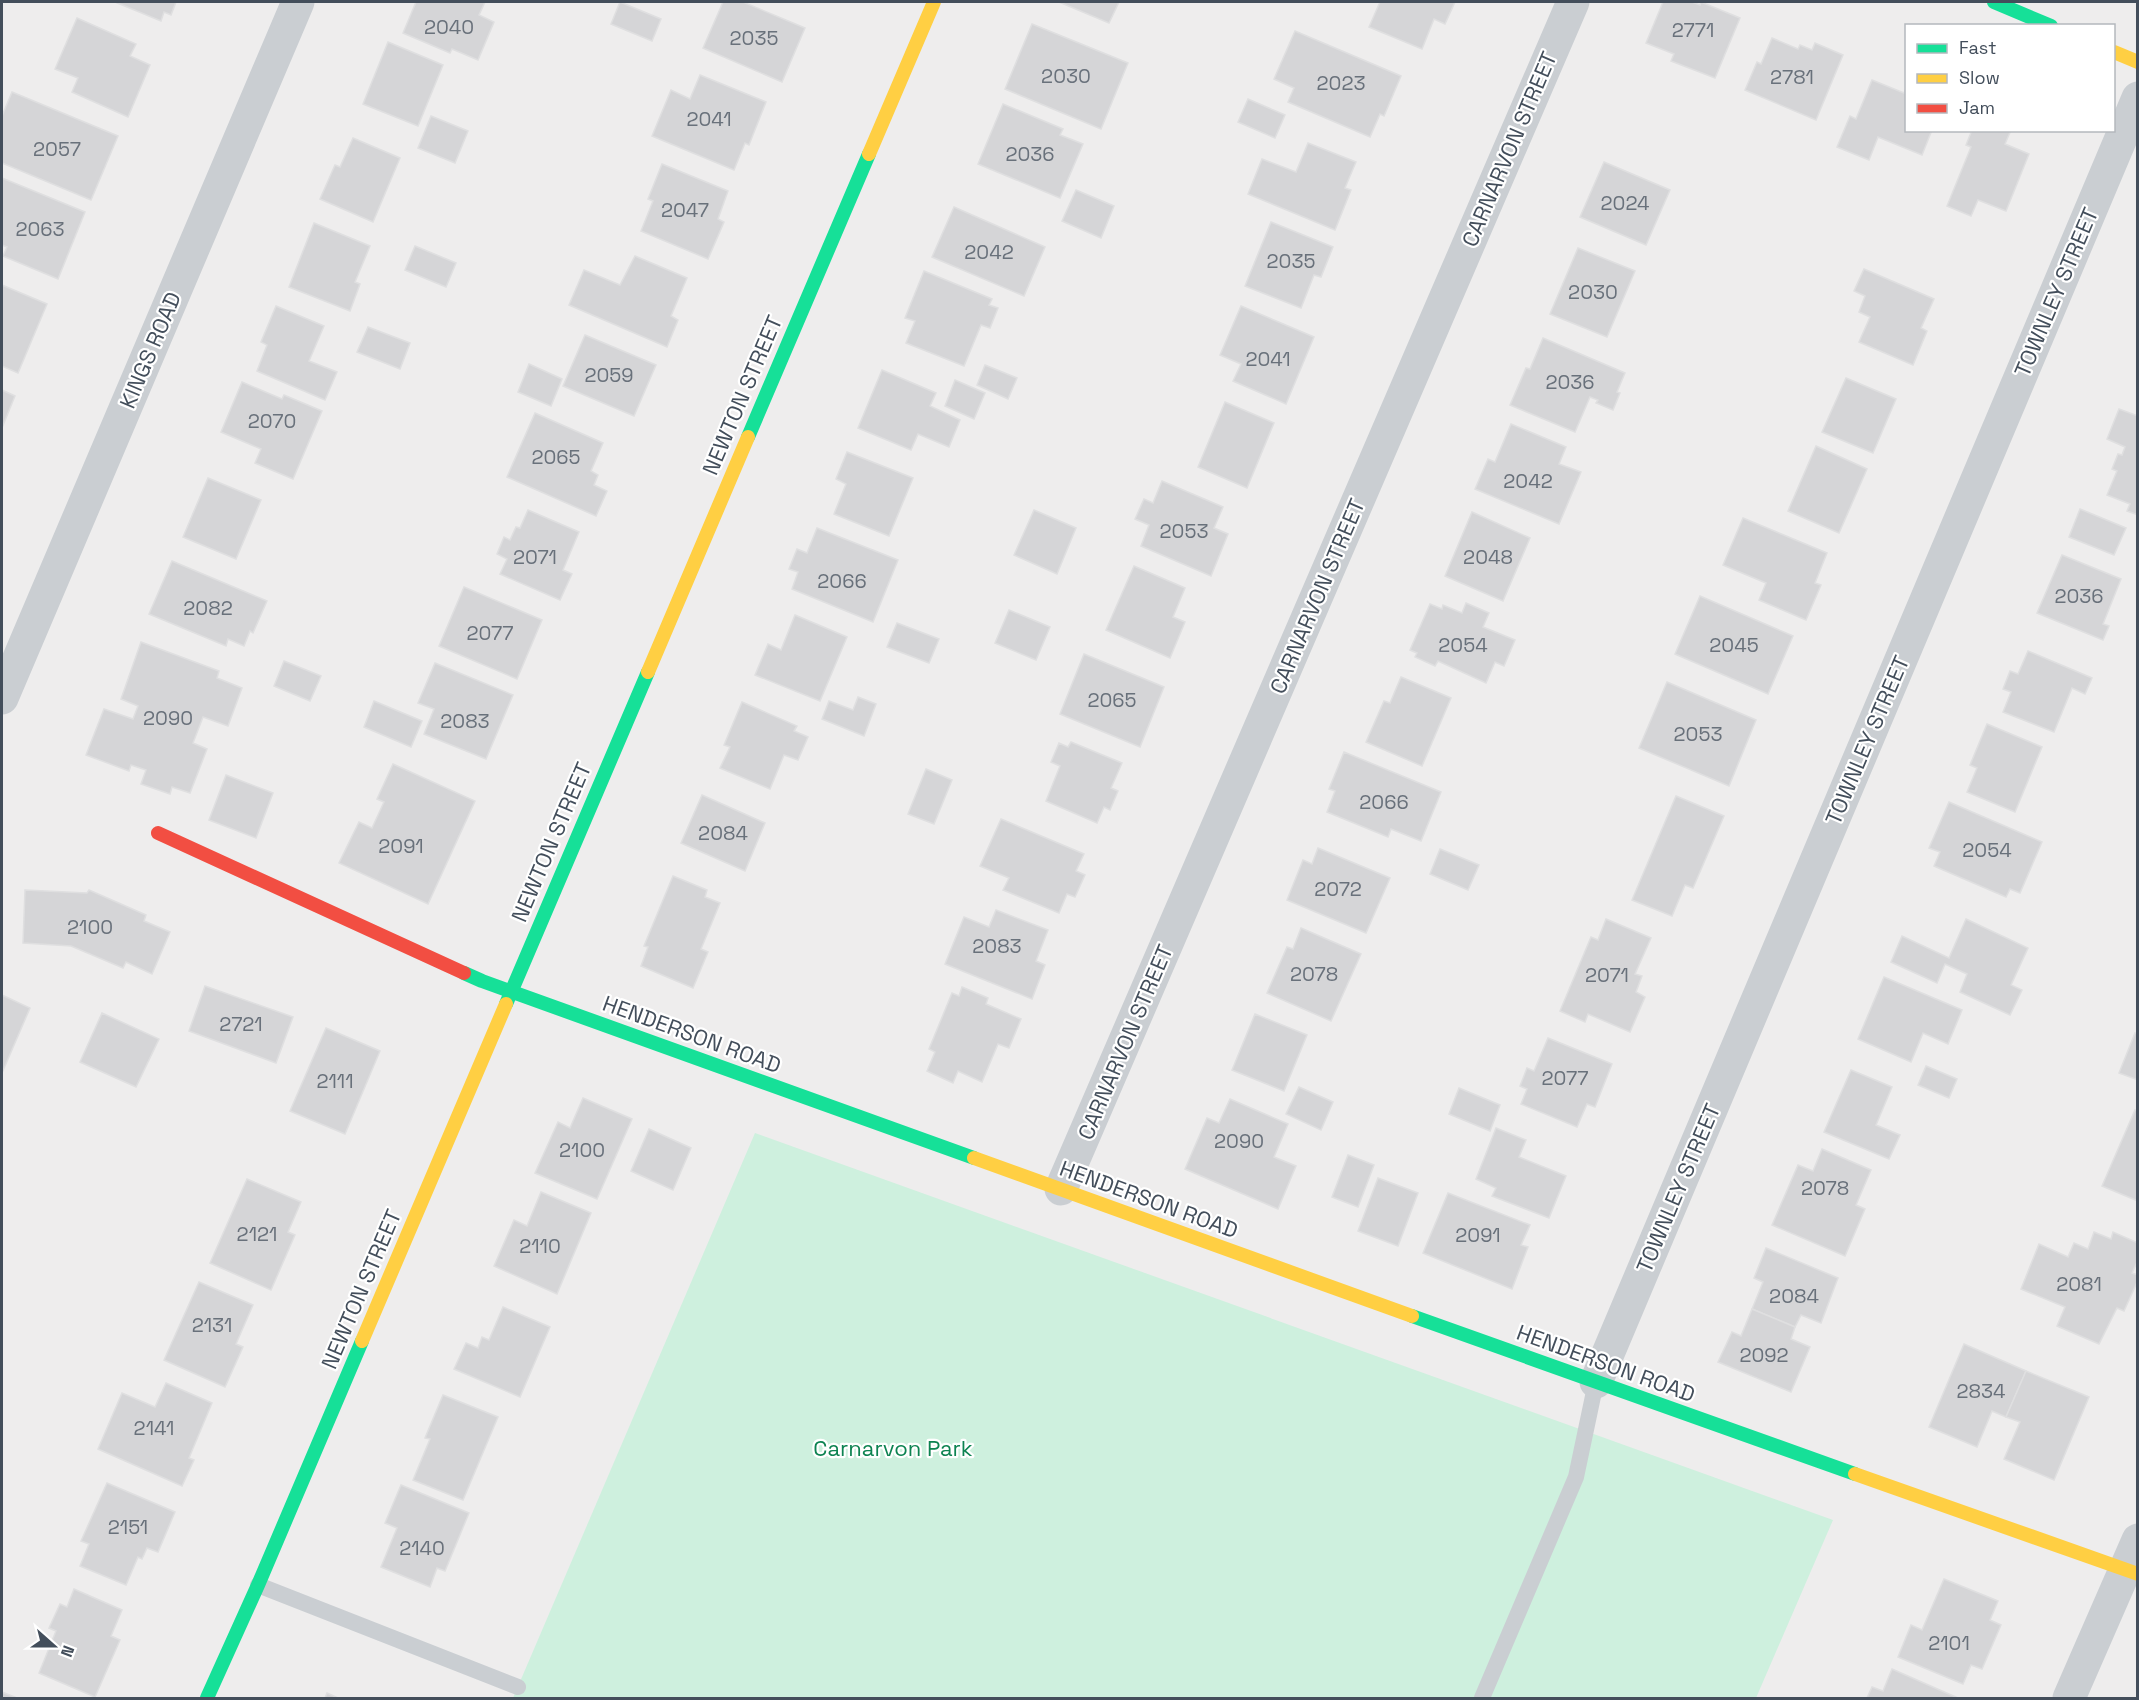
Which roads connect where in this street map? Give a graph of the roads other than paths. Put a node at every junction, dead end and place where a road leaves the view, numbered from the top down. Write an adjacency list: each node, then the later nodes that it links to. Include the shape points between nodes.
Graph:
1 (298, 2): 9 (street, KINGS ROAD)
2 (933, 2): 11 (street, NEWTON STREET)
3 (1573, 2): 12 (street, CARNARVON STREET)
4 (1994, 2): 5 (street)
5 (2046, 24)
6 (2115, 52): 7 (street)
7 (2138, 62)
8 (2138, 98): 13 (street, TOWNLEY STREET)
9 (2, 698)
10 (158, 833): 11 (street, HENDERSON ROAD)
11 (510, 991): 12 (street, HENDERSON ROAD); 16 (street, NEWTON STREET)
12 (1061, 1189): 13 (street, HENDERSON ROAD)
13 (1596, 1382): 15 (street, HENDERSON ROAD); 19 (lane, via 1576,1477)
14 (2138, 1540): 15 (street)
15 (2131, 1572): 20 (street)
16 (258, 1585): 17 (lane); 18 (street, NEWTON STREET)
17 (518, 1687)
18 (207, 1698)
19 (1482, 1698)
20 (2069, 1698)

